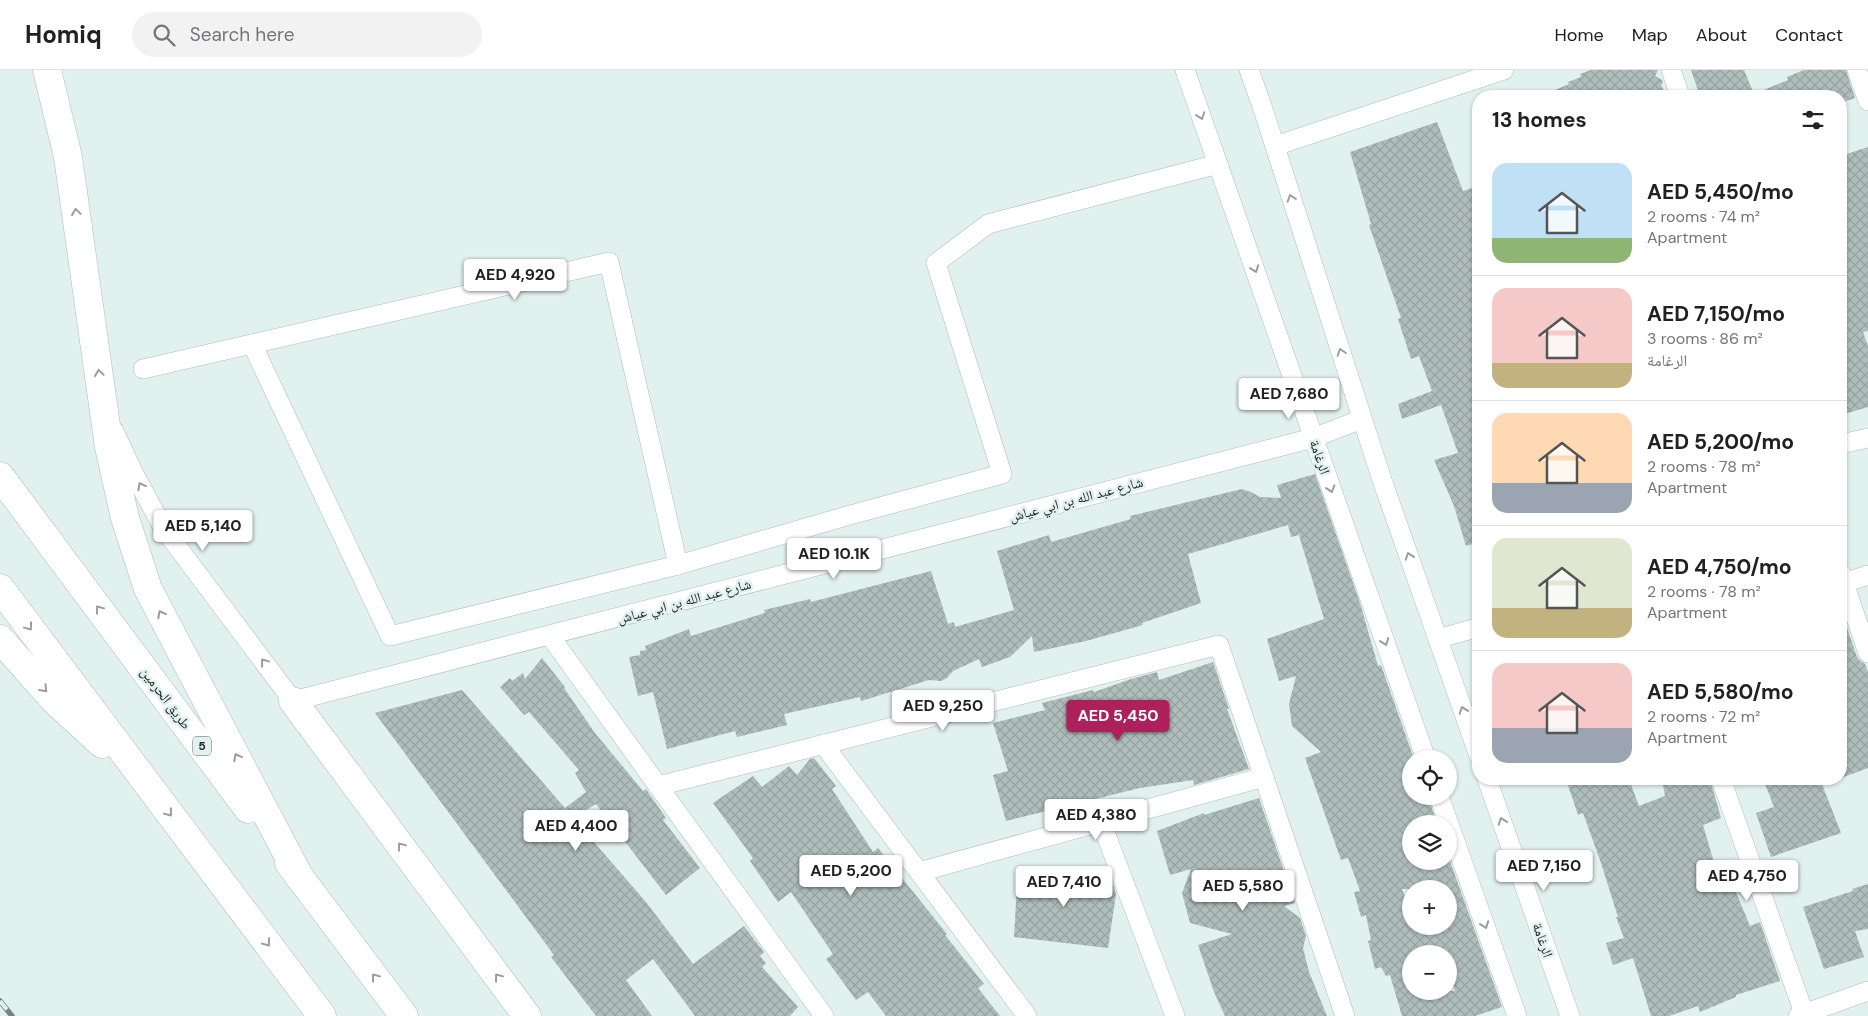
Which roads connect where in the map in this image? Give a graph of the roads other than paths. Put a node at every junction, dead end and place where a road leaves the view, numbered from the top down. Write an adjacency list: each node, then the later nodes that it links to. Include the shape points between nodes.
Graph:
1 (47, 70): 14 (main road, one-way to 1, via 68,157)
2 (1185, 70): 11 (street, الرغامة, one-way to 11)
3 (1248, 70): 10 (street)
4 (1504, 70): 7 (street)
5 (1671, 70): 8 (street)
6 (1857, 70): 9 (street)
7 (1477, 88): 10 (street)
8 (1678, 90)
9 (1868, 101)
10 (1275, 146): 15 (street, one-way to 10)
11 (1218, 164): 16 (street, الرغامة, one-way to 16); 20 (street, via 988,224 936,263 1002,474)
12 (252, 344): 13 (street); 20 (street, via 390,636); 20 (street, via 609,262)
13 (143, 369)
14 (104, 408): 30 (street, one-way to 14, via 164,529); 42 (main road, one-way to 14, via 148,589 125,518)
15 (1362, 419): 16 (street, شارع عبد الله بن ابي عياش); 28 (street, one-way to 15)
16 (1313, 438): 26 (street, شارع عبد الله بن ابي عياش); 33 (street, الرغامة, one-way to 33)
17 (1868, 438): 18 (street)
18 (1847, 443)
19 (0, 476): 42 (main road, طريق الحرمين / 5, one-way to 19)
20 (678, 565)
21 (1868, 574): 22 (street)
22 (1847, 577)
23 (0, 588): 38 (main road, one-way to 38)
24 (1847, 590): 29 (street)
25 (1472, 628): 28 (street)
26 (550, 636): 30 (street, شارع عبد الله بن ابي عياش); 37 (street)
27 (0, 639): 38 (main road, one-way to 38, via 54,700)
28 (1438, 639): 31 (street, one-way to 28)
29 (1868, 653)
30 (293, 701): 47 (main road, one-way to 30)
31 (1472, 736)
32 (823, 744): 34 (street, via 1219,645); 37 (street); 41 (street)
33 (1423, 750)
34 (1264, 777): 40 (street); 51 (street)
35 (1489, 785): 53 (street, الرغامة, one-way to 35)
36 (1723, 785): 44 (street)
37 (658, 786): 48 (street)
38 (150, 788): 45 (main road, one-way to 45)
39 (1442, 805): 52 (street, one-way to 52)
40 (1101, 822): 41 (street); 50 (street)
41 (919, 872): 49 (street)
42 (300, 878): 46 (main road, طريق الحرمين / 5, one-way to 42)
43 (1868, 991): 44 (street)
44 (1803, 1015)
45 (322, 1016)
46 (404, 1016)
47 (527, 1016)
48 (824, 1016)
49 (1027, 1016)
50 (1175, 1016)
51 (1345, 1016)
52 (1517, 1016)
53 (1570, 1016)

